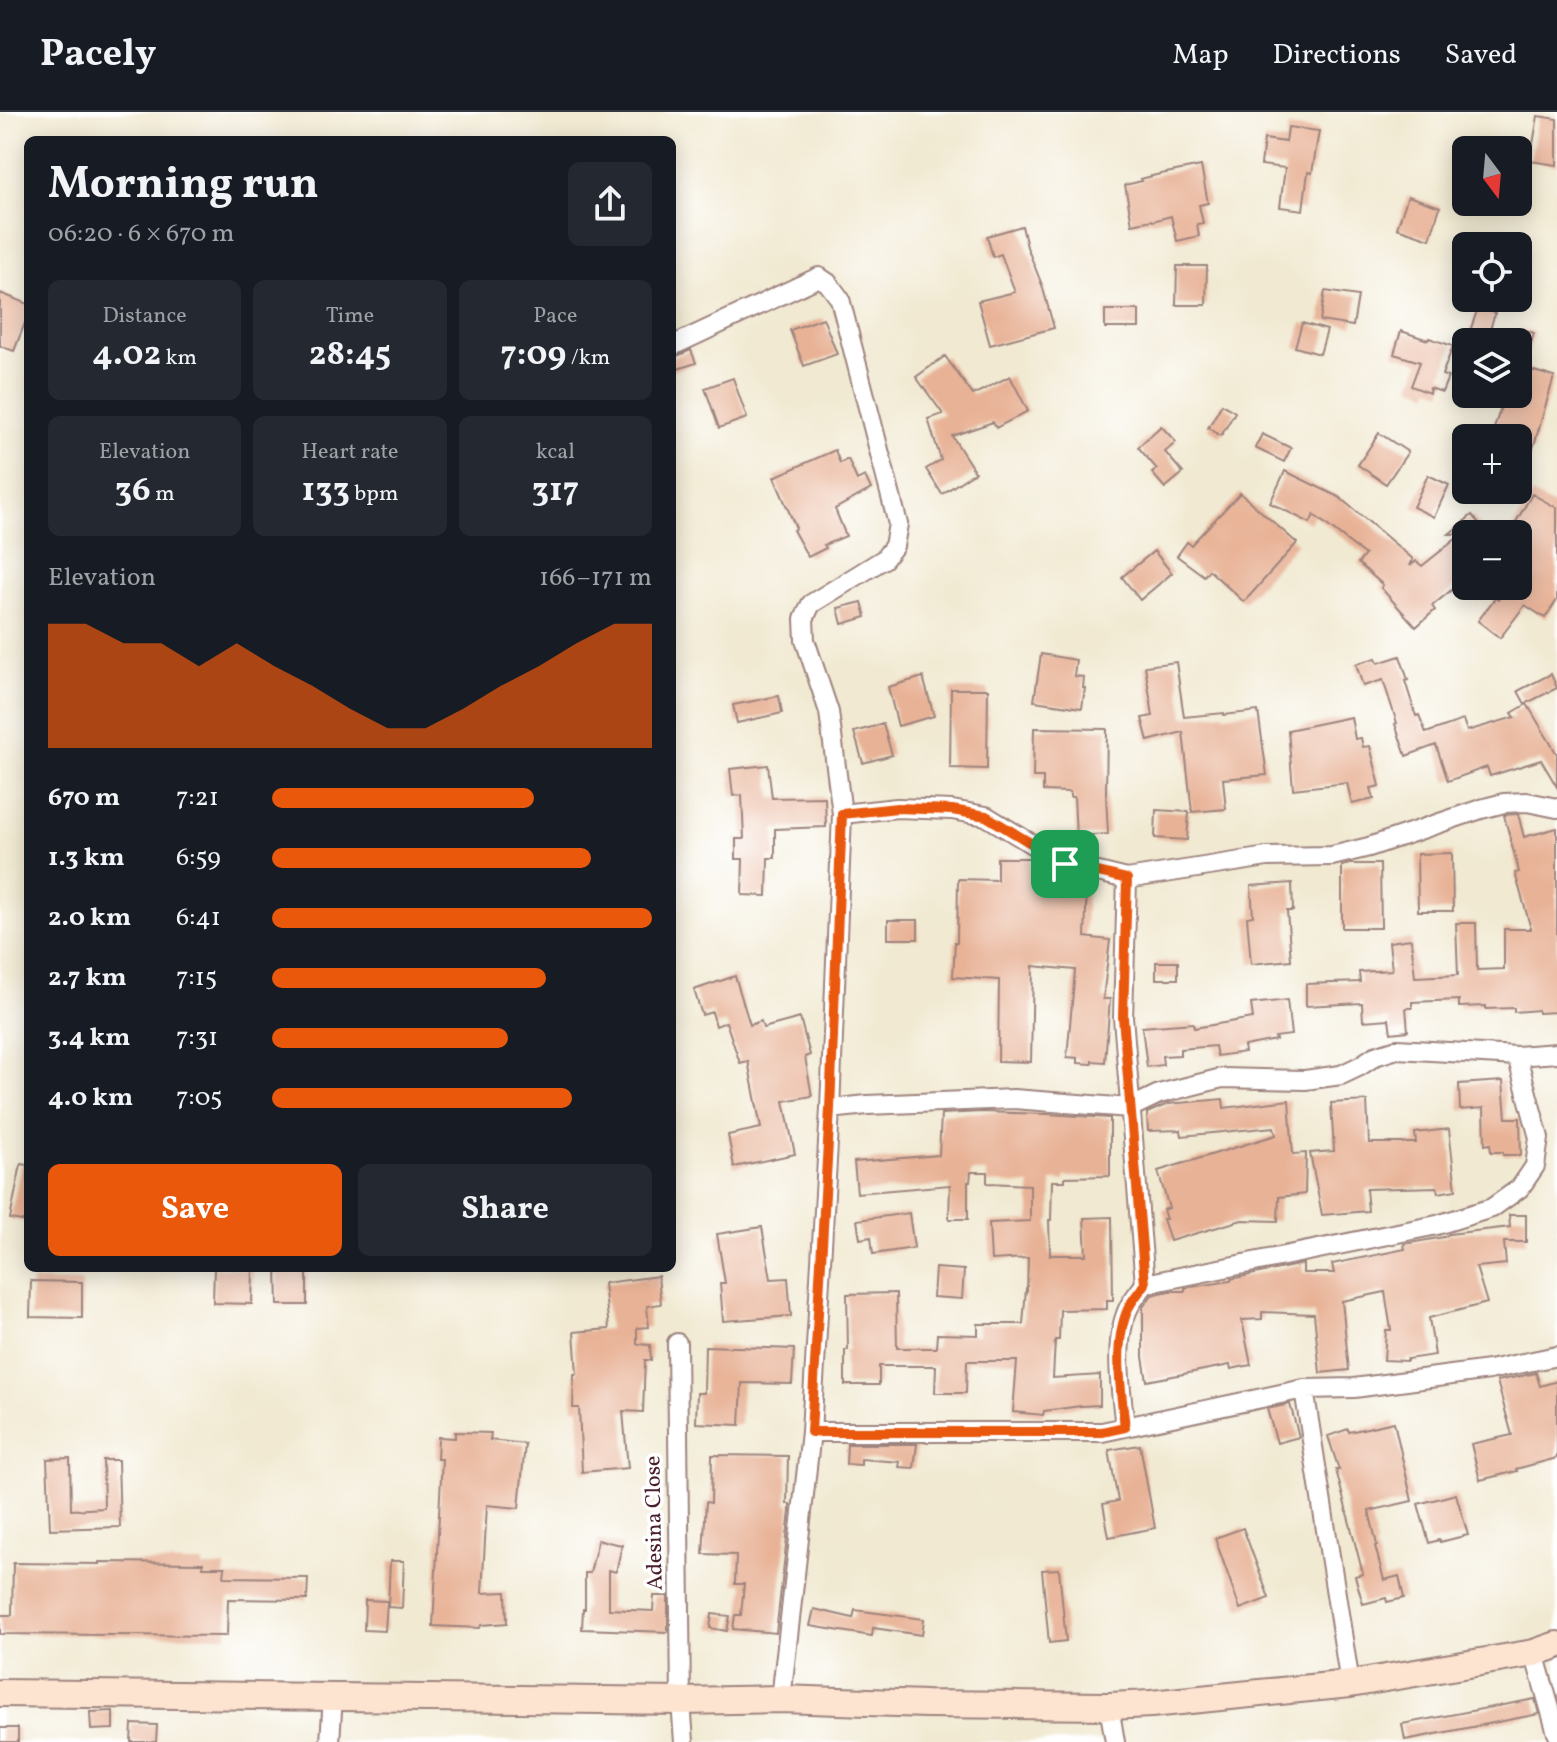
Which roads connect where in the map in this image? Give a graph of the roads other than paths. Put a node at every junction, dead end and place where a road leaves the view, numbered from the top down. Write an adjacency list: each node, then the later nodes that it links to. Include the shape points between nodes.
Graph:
1 (676, 344): 3 (street, via 819,277 840,299 898,524 894,546 884,559 811,604 804,619 805,640 829,712)
2 (1557, 808): 4 (street, via 1504,803 1332,856 1267,857)
3 (842, 814): 4 (street, via 897,808 986,816 1065,864); 8 (street)
4 (1127, 879): 7 (street, via 1123,1017)
5 (1557, 1053): 6 (street)
6 (1517, 1056): 7 (street, via 1397,1049 1341,1075 1305,1080 1222,1078 1159,1094); 9 (street, via 1539,1138 1535,1166 1520,1188 1492,1208 1437,1225)
7 (1130, 1108): 8 (street, via 1014,1099); 9 (street)
8 (830, 1109): 14 (street)
9 (1145, 1284): 13 (street, via 1129,1306 1122,1330 1119,1375)
10 (677, 1343): 20 (street, Adesina Close)
11 (1557, 1356): 12 (street, via 1354,1388)
12 (1304, 1389): 13 (street); 16 (street)
13 (1125, 1427): 14 (street, via 1102,1432)
14 (811, 1432): 19 (street)
15 (1545, 1649): 16 (main road); 22 (street)
16 (1350, 1684): 21 (main road)
17 (0, 1693): 18 (main road)
18 (333, 1697): 20 (main road); 23 (street)
19 (781, 1699): 20 (main road); 21 (main road)
20 (681, 1701): 24 (street, Adesina Close)
21 (1109, 1706): 25 (street)
22 (1557, 1733)
23 (330, 1742)
24 (684, 1742)
25 (1115, 1742)

